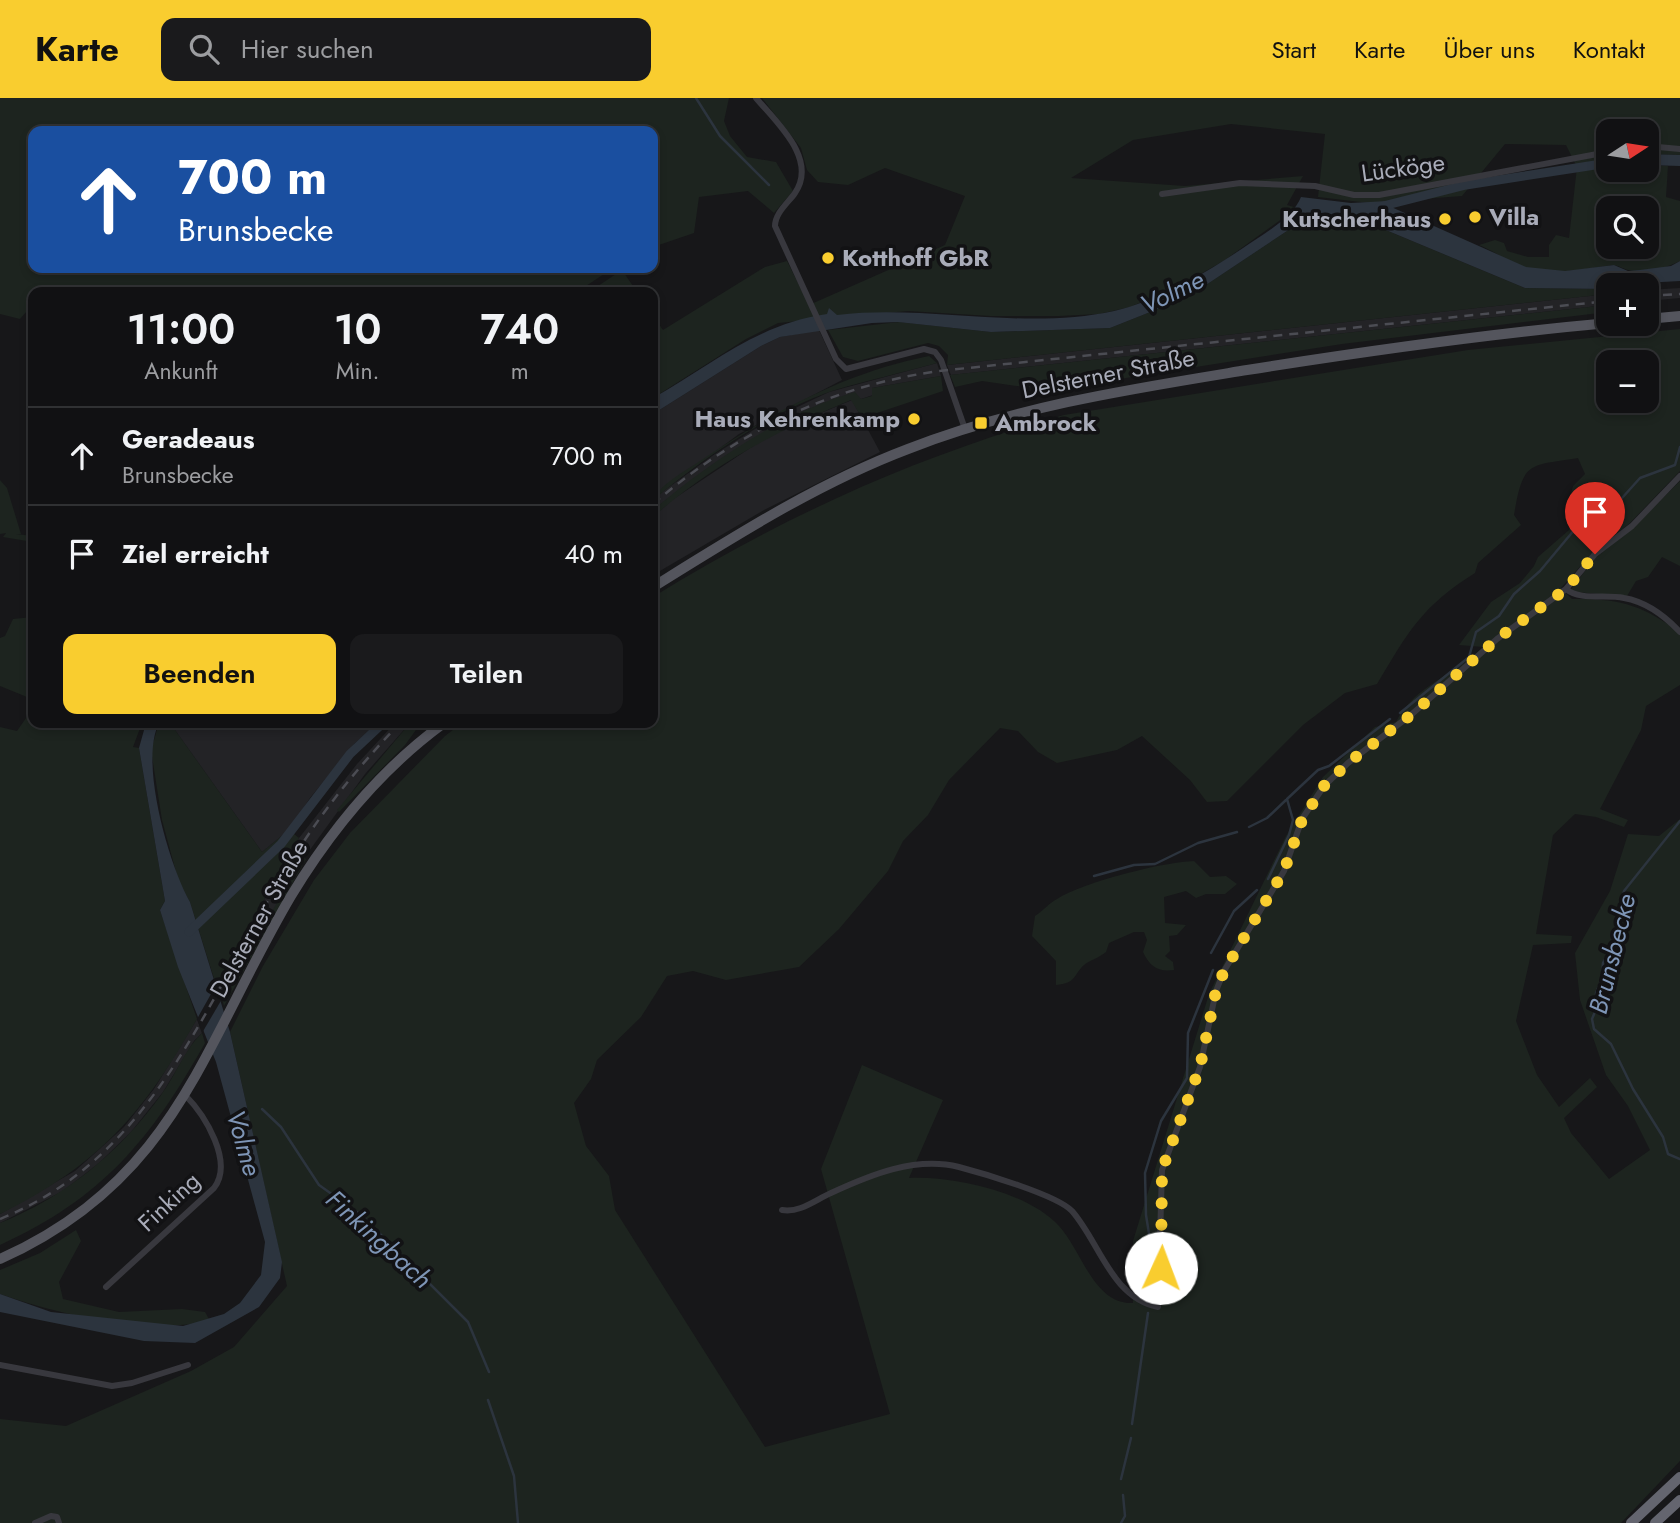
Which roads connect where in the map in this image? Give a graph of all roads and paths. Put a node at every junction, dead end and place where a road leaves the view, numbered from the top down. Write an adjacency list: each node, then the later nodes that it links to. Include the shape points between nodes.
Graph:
1 (755, 98): 9 (street, via 800,158 800,184 777,215 775,226 836,359 846,369 924,349 935,352)
2 (1659, 147): 3 (street)
3 (1680, 149)
4 (1596, 154): 5 (street, Lücköge, via 1379,195 1240,183)
5 (1162, 194)
6 (1680, 316): 7 (main road)
7 (1659, 318)
8 (1596, 324): 9 (main road, Delsterner Straße, via 1429,342 1113,392 1046,405)
9 (965, 429): 11 (main road, Delsterner Straße, via 832,483)
10 (1680, 476): 12 (street, via 1632,526 1595,554)
11 (658, 584)
12 (1566, 589): 13 (street, via 1574,596 1626,598 1653,608); 16 (street, via 1497,639 1348,763 1324,786 1302,820 1284,871 1224,971 1200,1067 1162,1170 1158,1307 1129,1294 1065,1205 1037,1191 956,1166 921,1163 901,1168 797,1210)
13 (1680, 632)
14 (438, 728): 15 (main road, Delsterner Straße, via 370,789 322,848 290,898)
15 (186, 1096): 17 (main road, Delsterner Straße, via 146,1152 114,1185 46,1235); 18 (street, Finking, via 212,1137 222,1167 220,1179)
16 (782, 1210)
17 (0, 1259)
18 (106, 1287)
19 (0, 1365): 20 (street, via 112,1386)
20 (188, 1365)
21 (1680, 1477): 25 (highway)
22 (1680, 1500): 26 (highway)
23 (35, 1523): 24 (street, via 51,1516)
24 (60, 1523)
25 (1631, 1523)
26 (1655, 1523)

